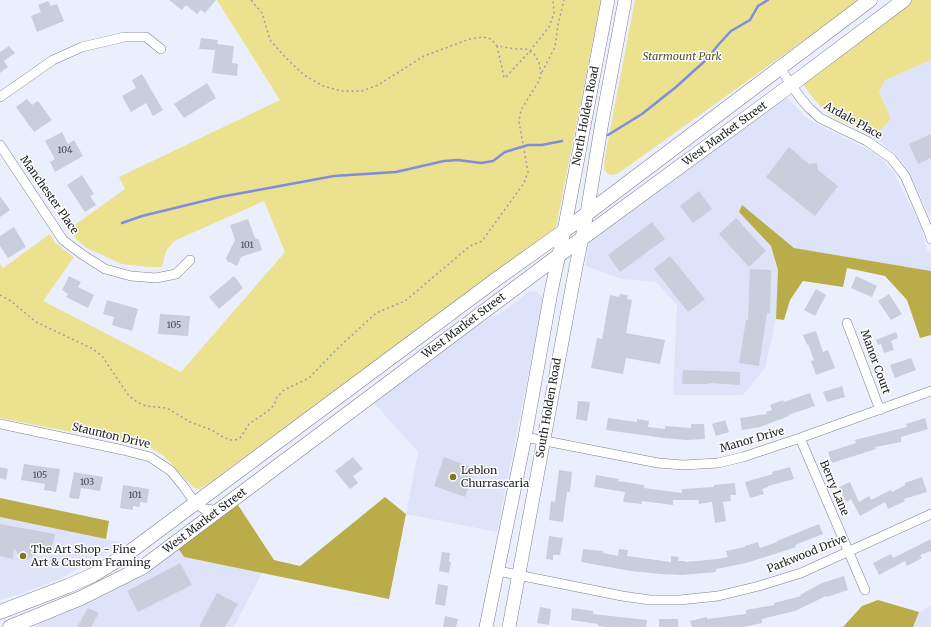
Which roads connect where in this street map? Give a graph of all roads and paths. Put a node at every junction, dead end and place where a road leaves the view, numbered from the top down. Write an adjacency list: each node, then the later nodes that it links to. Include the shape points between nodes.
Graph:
1 (251, 0): 8 (path, via 262,13 270,40 285,57 304,75 323,86 341,92 362,91 378,85 424,56 470,39 491,39)
2 (554, 0): 10 (path, via 554,13 549,27)
3 (564, 0): 12 (path, via 555,47)
4 (608, 0): 17 (main road, North Holden Road)
5 (625, 0): 16 (main road, North Holden Road)
6 (870, 0): 11 (main road, West Market Street)
7 (904, 0): 13 (main road, West Market Street)
8 (497, 46): 10 (path, via 526,49); 10 (path, via 505,78)
9 (161, 49): 14 (street, via 146,37 124,37 82,47 53,60)
10 (530, 52): 12 (path, via 534,54)
11 (780, 68): 13 (street, Ardale Place); 16 (main road, West Market Street)
12 (541, 73): 22 (path, via 521,110 519,122 528,172 524,183 482,241 470,246 405,301 376,313 309,378 284,390 268,411 249,424 240,438 230,440 190,422 167,408 146,406 137,402 129,396 102,356 94,349 36,322)
13 (791, 85): 18 (street, Ardale Place, via 820,118 867,141 891,158 904,176); 19 (main road, West Market Street)
14 (0, 97)
15 (0, 145): 21 (street, Manchester Place, via 64,240 105,269 131,276 156,278 176,274)
16 (588, 213): 17 (main road, West Market Street); 19 (main road, South Holden Road)
17 (564, 231): 20 (main road, South Holden Road); 30 (main road, West Market Street)
18 (931, 239)
19 (581, 240): 20 (main road, West Market Street); 29 (main road, South Holden Road)
20 (558, 256): 27 (main road, South Holden Road); 31 (main road, West Market Street)
21 (190, 260)
22 (0, 295)
23 (848, 323): 25 (street, Manor Court)
24 (931, 391): 25 (street, Manor Drive)
25 (880, 410): 28 (street, Manor Drive)
26 (0, 424): 30 (street, Staunton Drive, via 150,456 171,471)
27 (525, 437): 29 (street, Manor Drive); 34 (main road, South Holden Road)
28 (800, 438): 29 (street, Manor Drive, via 743,457 683,465 658,463); 33 (street, Berry Lane)
29 (543, 441): 35 (main road, South Holden Road)
30 (195, 503): 31 (street, via 204,508); 37 (main road, West Market Street, via 127,554 93,575)
31 (221, 509): 38 (main road, West Market Street, via 143,567)
32 (931, 514): 33 (street, Parkwood Drive)
33 (848, 551): 35 (street, Parkwood Drive, via 801,573 759,586 718,596 680,600 650,600 622,596); 36 (street, Berry Lane)
34 (498, 571): 35 (street, Parkwood Drive); 39 (main road, South Holden Road)
35 (519, 575): 40 (main road, South Holden Road)
36 (865, 590)
37 (5, 610): 38 (main road)
38 (16, 626)
39 (486, 627)
40 (509, 627)

